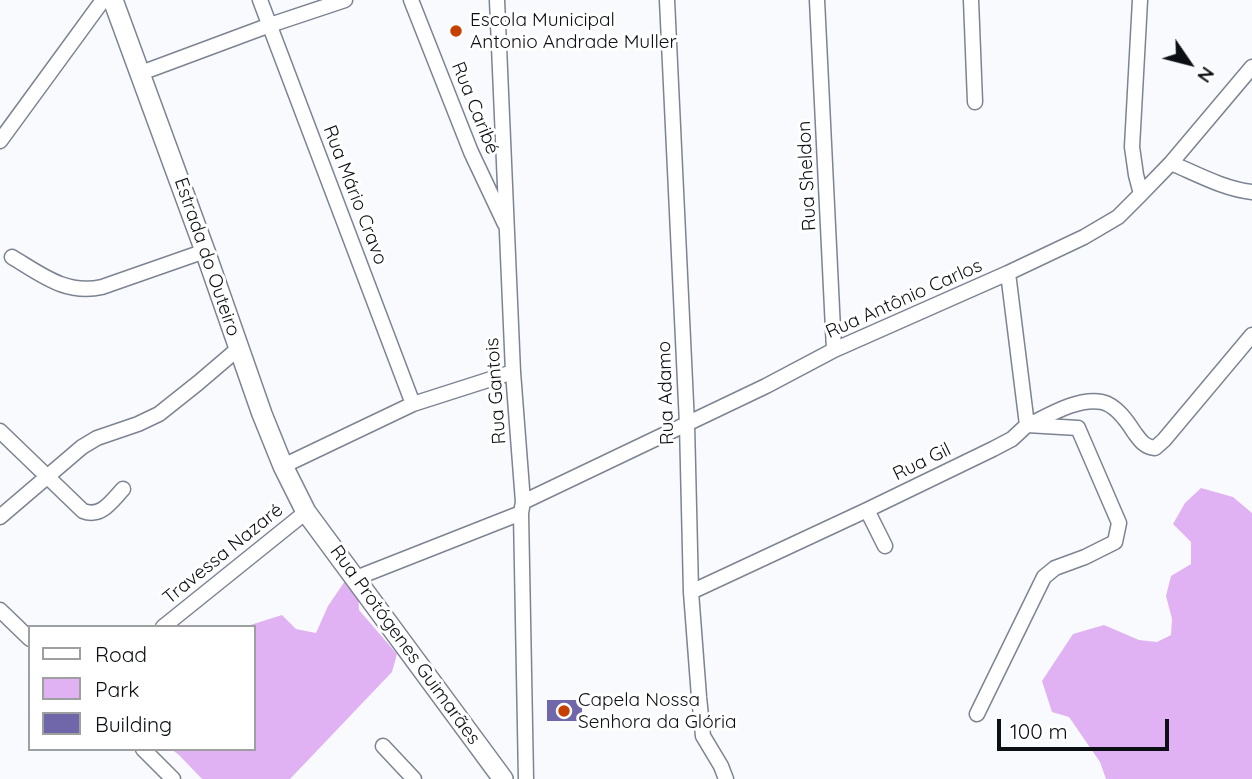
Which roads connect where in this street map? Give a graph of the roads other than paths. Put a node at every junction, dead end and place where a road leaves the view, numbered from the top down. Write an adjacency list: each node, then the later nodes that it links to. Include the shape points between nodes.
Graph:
1 (103, 0): 15 (street)
2 (113, 0): 13 (street, Estrada do Outeiro)
3 (260, 0): 11 (street, Rua Mário Cravo)
4 (345, 0): 11 (street)
5 (411, 0): 19 (street, Rua Caribé, via 471,152)
6 (497, 0): 19 (street, Rua Gantois)
7 (667, 0): 28 (street, Rua Adamo)
8 (817, 0): 25 (street, Rua Sheldon)
9 (971, 0): 14 (street)
10 (1140, 0): 18 (street, via 1132,147)
11 (270, 25): 13 (street); 27 (street, Rua Mário Cravo)
12 (1252, 67): 16 (street, Rua Antônio Carlos)
13 (141, 74): 20 (street, Estrada do Outeiro)
14 (975, 102)
15 (0, 141)
16 (1171, 163): 17 (street); 18 (street, Rua Antônio Carlos)
17 (1252, 192)
18 (1142, 194): 22 (street, Rua Antônio Carlos, via 1118,217)
19 (508, 228): 26 (street, Rua Gantois)
20 (205, 251): 21 (street, via 88,290 53,281); 24 (street, Estrada do Outeiro)
21 (12, 257)
22 (1007, 274): 25 (street, Rua Antônio Carlos); 29 (street)
23 (1252, 335): 29 (street, Rua Gil, via 1155,448 1141,441 1114,408 1102,402 1067,407)
24 (239, 348): 31 (street, Estrada do Outeiro); 32 (street, via 159,414 97,438)
25 (834, 350): 28 (street, Rua Antônio Carlos)
26 (513, 372): 27 (street); 34 (street, Rua Gantois)
27 (413, 404): 31 (street)
28 (687, 424): 34 (street, Rua Antônio Carlos); 40 (street, Rua Adamo)
29 (1027, 425): 35 (street, Rua Gil, via 1012,439); 44 (street, via 1078,428 1119,523 1115,542 1055,568 1044,578)
30 (0, 431): 32 (street)
31 (283, 466): 36 (street, Estrada do Outeiro)
32 (47, 477): 33 (street, via 89,513 105,509); 37 (street)
33 (123, 489)
34 (522, 507): 39 (street, Rua Antônio Carlos); 50 (street, Rua Gantois)
35 (867, 510): 38 (street); 40 (street, Rua Gil)
36 (306, 512): 39 (street, Rua Protógenes Guimarães); 42 (street, Travessa Nazaré)
37 (0, 517)
38 (885, 546)
39 (356, 578): 49 (street, Rua Protógenes Guimarães)
40 (691, 592): 51 (street, Rua Adamo, via 704,736)
41 (0, 610): 43 (street)
42 (165, 625)
43 (28, 637)
44 (977, 714)
45 (383, 746): 48 (street)
46 (145, 751): 47 (street)
47 (173, 779)
48 (414, 779)
49 (503, 779)
50 (526, 779)
51 (726, 779)

